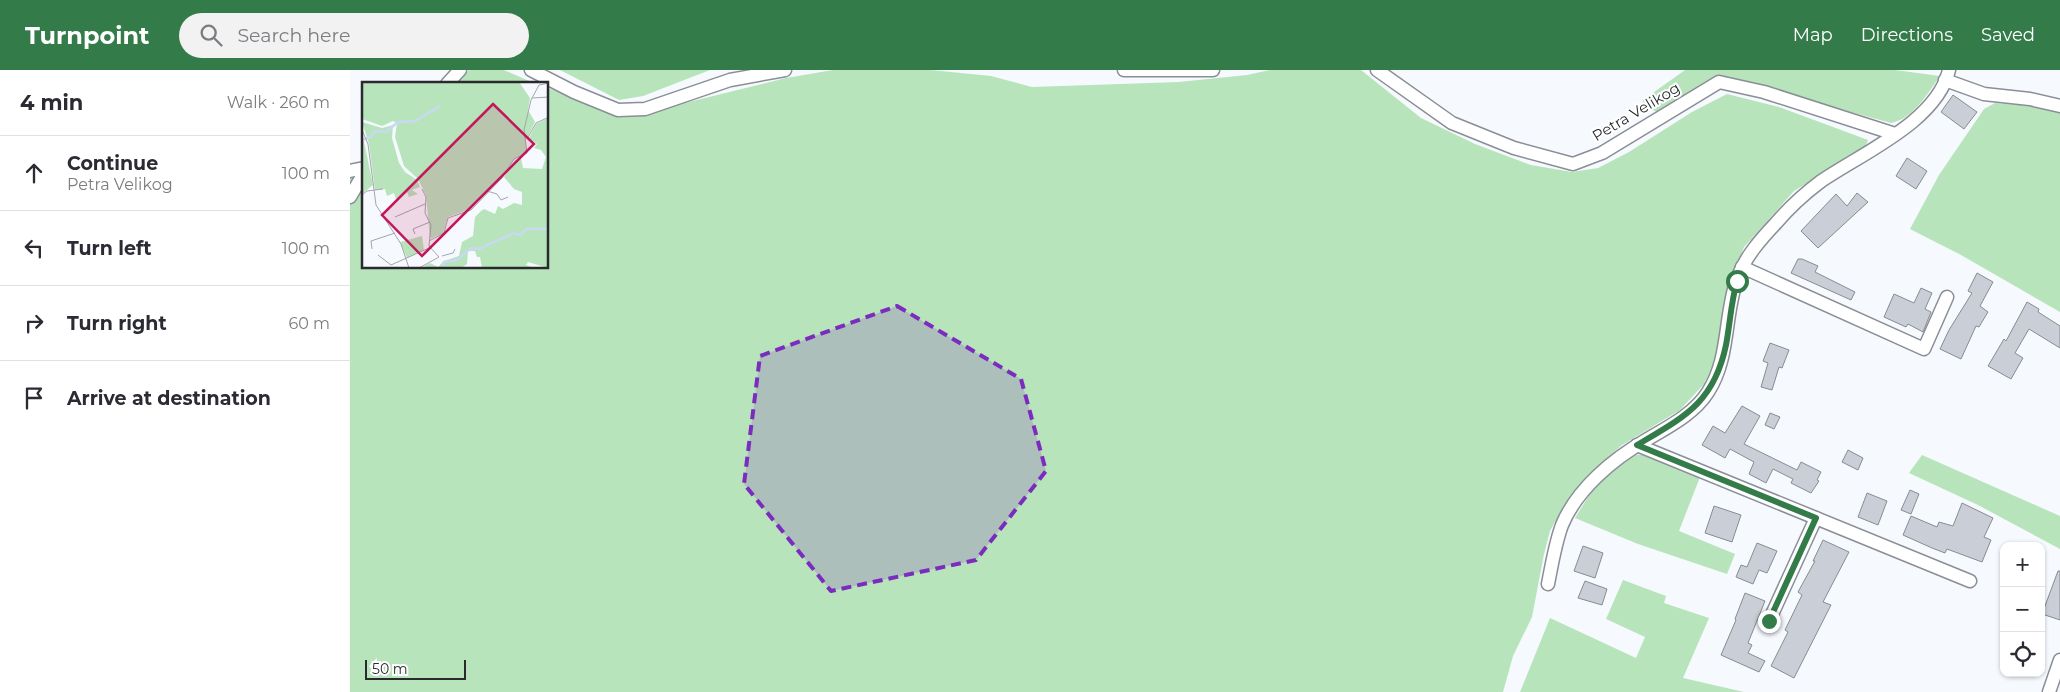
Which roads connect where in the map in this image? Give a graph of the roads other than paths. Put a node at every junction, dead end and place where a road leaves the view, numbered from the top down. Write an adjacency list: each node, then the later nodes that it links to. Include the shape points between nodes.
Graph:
1 (460, 70): 8 (street)
2 (531, 70): 3 (street, via 618,110 645,109 730,80)
3 (785, 70)
4 (1124, 70): 5 (street)
5 (1213, 70)
6 (1377, 70): 10 (street, Petra Velikog, via 1452,123 1514,148 1573,164 1602,153 1720,82 1764,92)
7 (1947, 75): 9 (street, via 1984,94); 10 (street, via 1936,97 1920,115)
8 (449, 82)
9 (2060, 106)
10 (1895, 134): 13 (street, via 1804,194 1755,246)
11 (362, 176): 12 (street)
12 (350, 197)
13 (1742, 267): 14 (street, via 1924,349); 15 (street, via 1715,381 1694,409)
14 (1947, 296)
15 (1637, 445): 16 (street); 18 (street, via 1602,472 1573,508 1557,540)
16 (1816, 518): 17 (street); 19 (street)
17 (1970, 581)
18 (1548, 584)
19 (1769, 621)
20 (2060, 660): 21 (street)
21 (2049, 692)

